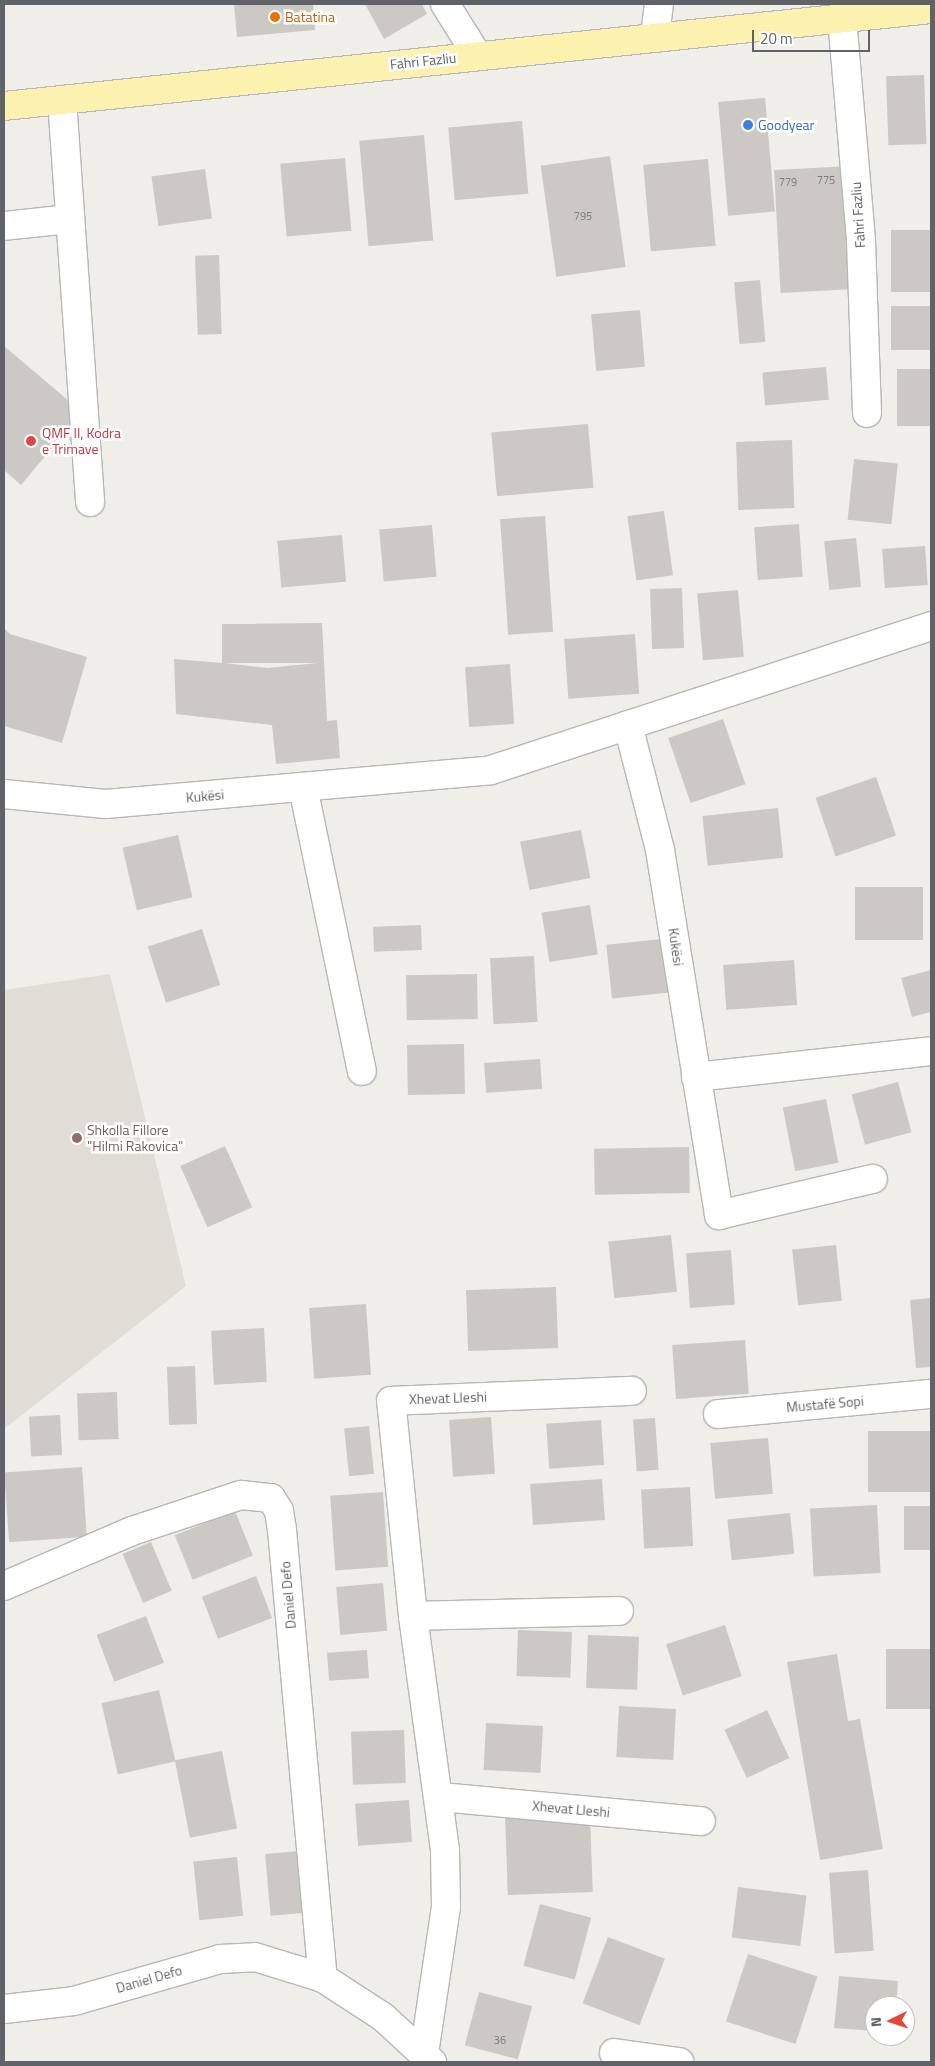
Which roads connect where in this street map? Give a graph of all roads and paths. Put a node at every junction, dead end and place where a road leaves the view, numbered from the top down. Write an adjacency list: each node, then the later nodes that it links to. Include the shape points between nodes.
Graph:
1 (445, 4): 6 (street)
2 (659, 4): 5 (street)
3 (931, 9): 4 (main road, Fahri Fazliu)
4 (842, 18): 5 (main road, Fahri Fazliu); 11 (street, Fahri Fazliu, via 861,241)
5 (655, 36): 6 (main road, Fahri Fazliu)
6 (477, 55): 7 (main road, Fahri Fazliu)
7 (62, 100): 8 (main road, Fahri Fazliu); 9 (street)
8 (4, 106)
9 (70, 219): 10 (street); 12 (street)
10 (4, 226)
11 (867, 413)
12 (90, 502)
13 (931, 626): 14 (street, Kukësi)
14 (628, 725): 15 (street, Kukësi, via 491,770); 19 (street, Kukësi, via 660,850)
15 (303, 787): 16 (street, Kukësi, via 106,804); 18 (street)
16 (4, 794)
17 (931, 1051): 19 (street)
18 (362, 1071)
19 (696, 1077): 20 (street, Kukësi, via 719,1215)
20 (873, 1179)
21 (632, 1391): 26 (street, Xhevat Lleshi, via 391,1401)
22 (931, 1394): 23 (street, Mustafë Sopi)
23 (718, 1414)
24 (4, 1586): 29 (street, Daniel Defo, via 132,1530 241,1496 271,1498 279,1511 282,1530)
25 (619, 1612): 26 (street)
26 (413, 1616): 27 (street, Xhevat Lleshi)
27 (441, 1797): 28 (street, Xhevat Lleshi); 32 (street, Xhevat Lleshi, via 446,1907)
28 (700, 1821)
29 (323, 1978): 30 (street, Daniel Defo, via 255,1957 220,1959 74,2001); 32 (street, Daniel Defo, via 383,2017)
30 (4, 2009)
31 (614, 2052): 33 (street)
32 (428, 2058)
33 (679, 2062)

